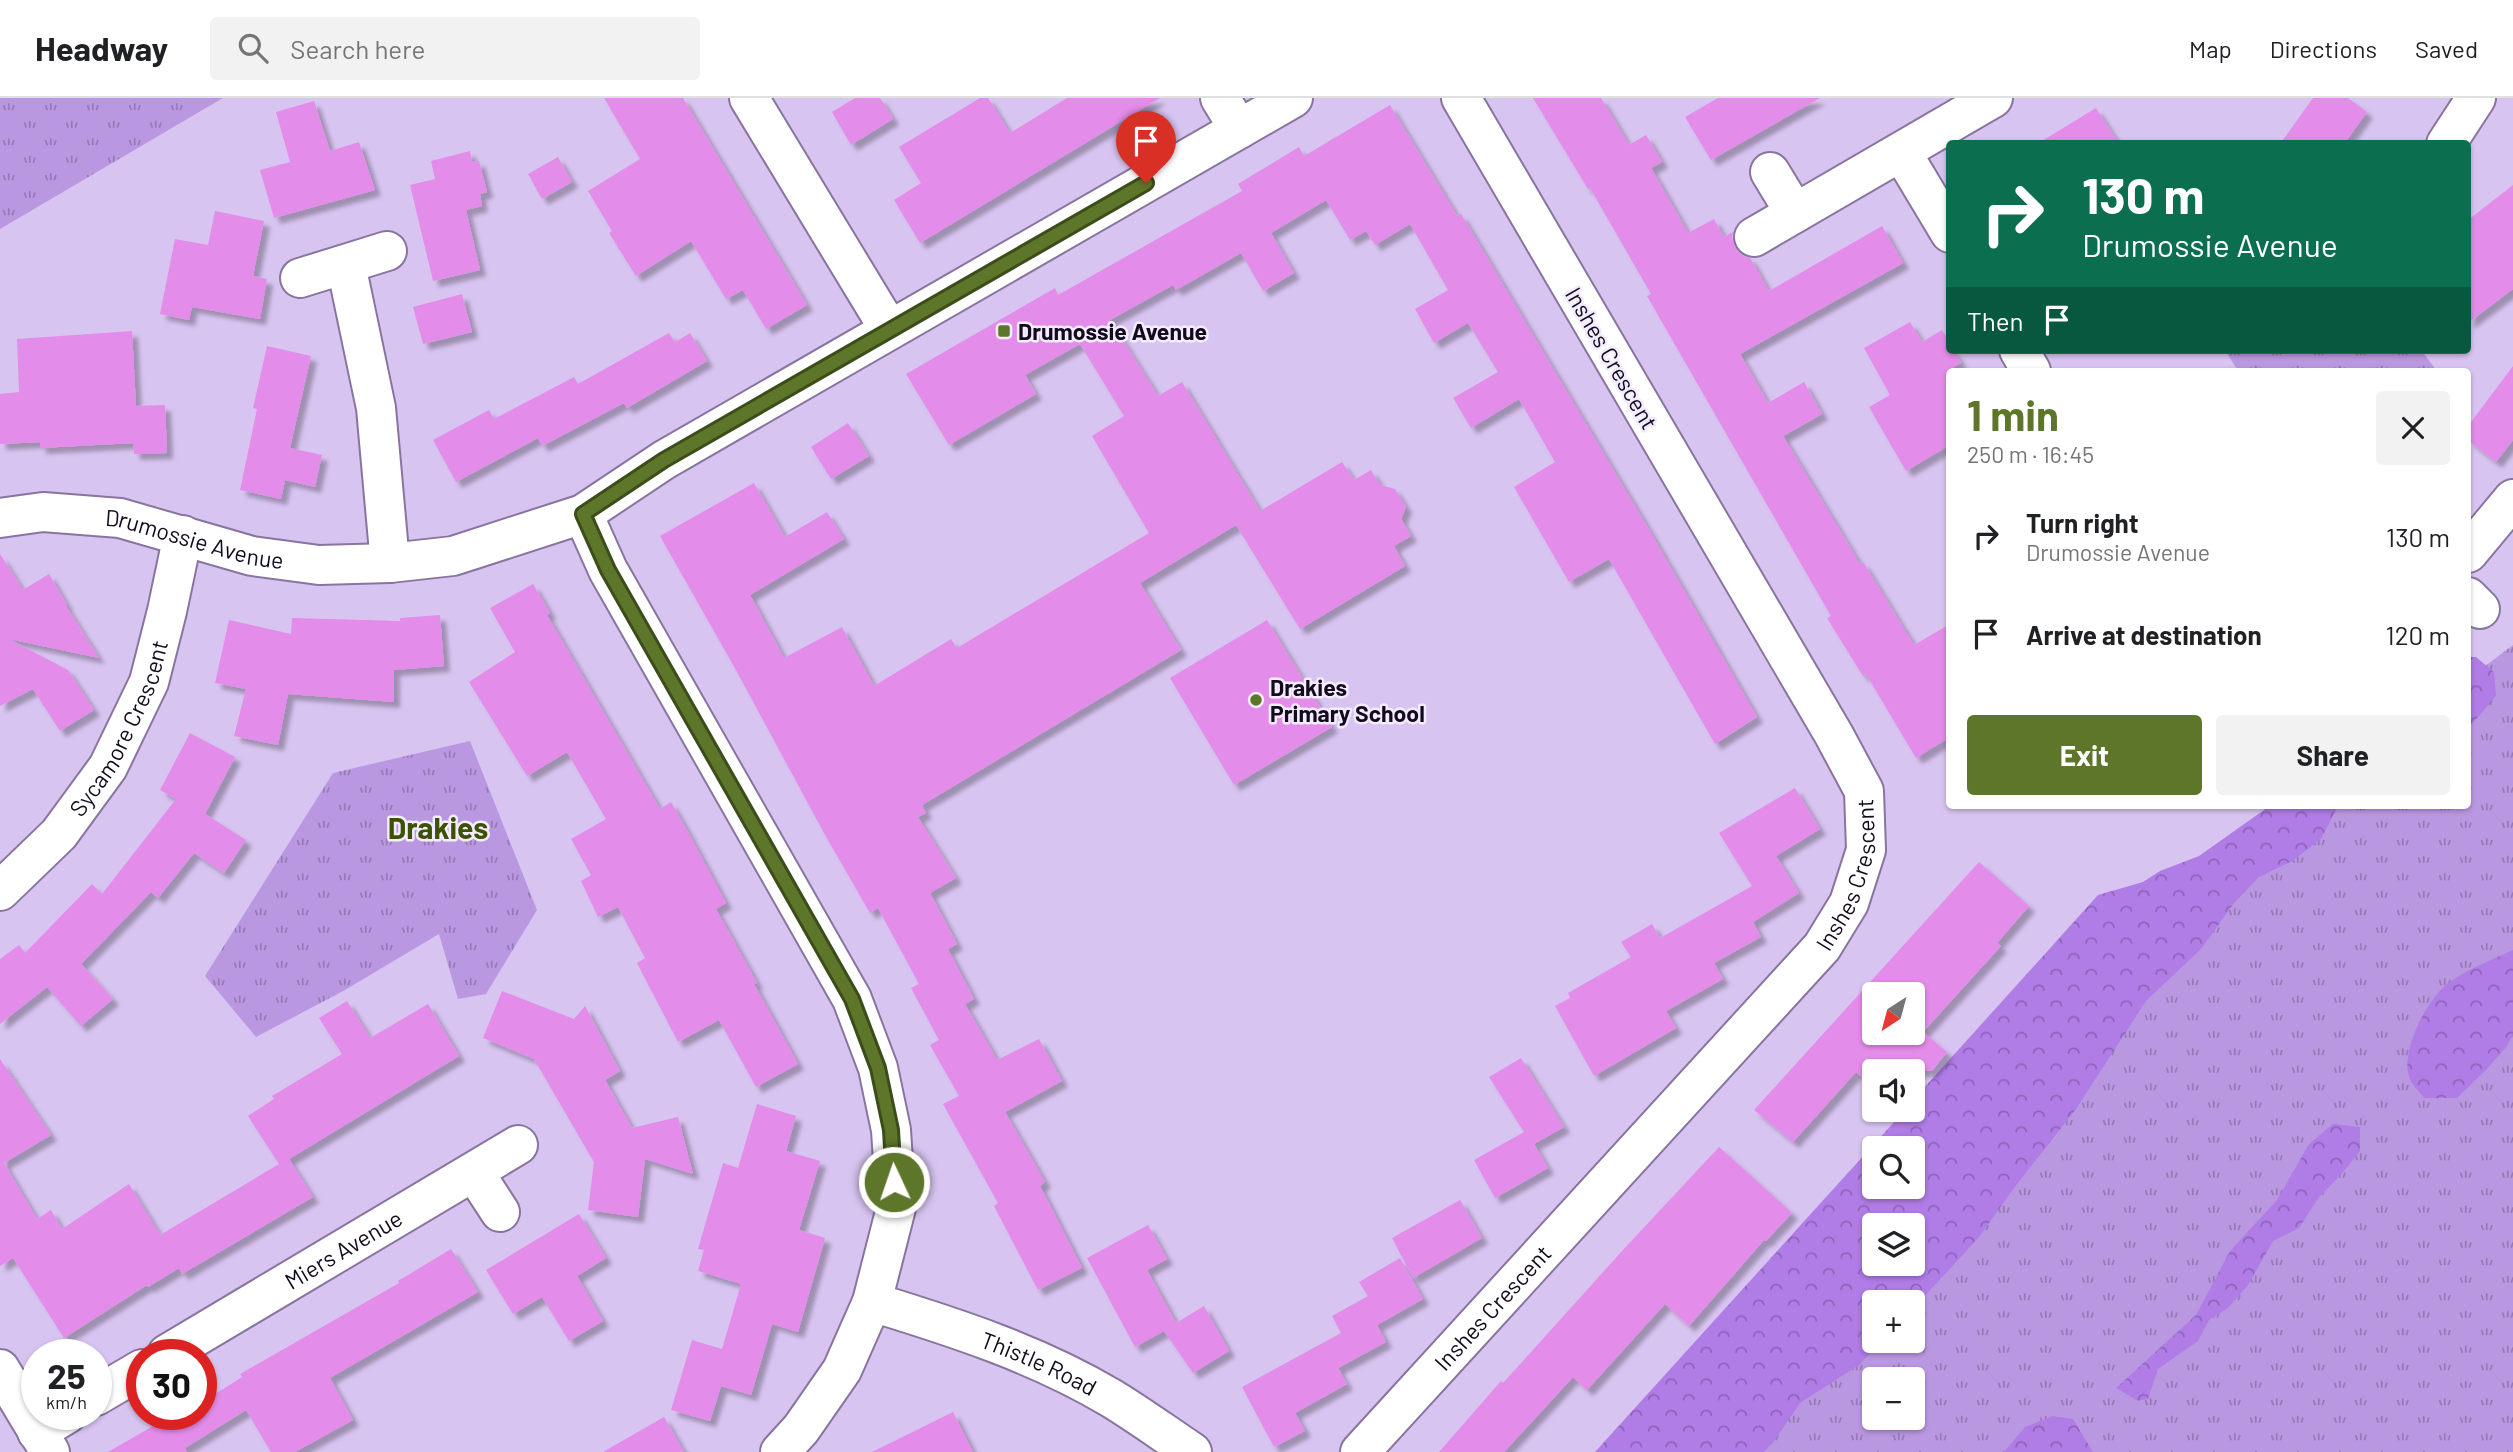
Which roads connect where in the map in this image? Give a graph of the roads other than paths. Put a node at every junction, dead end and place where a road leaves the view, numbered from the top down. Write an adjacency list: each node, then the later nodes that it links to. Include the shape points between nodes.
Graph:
1 (749, 98): 16 (street)
2 (1293, 98): 6 (street, Drumossie Avenue)
3 (1461, 98): 33 (street, Inshes Crescent, via 1864,790 1866,850 1849,904 1822,947)
4 (1993, 98): 8 (street)
5 (2476, 98): 7 (street)
6 (1230, 113): 16 (street, Drumossie Avenue)
7 (2448, 140)
8 (1902, 153): 10 (street); 11 (street)
9 (1770, 173): 10 (street)
10 (1795, 214): 12 (street)
11 (1946, 226)
12 (1754, 237)
13 (387, 251): 14 (street)
14 (346, 265): 15 (street); 22 (street, via 376,408)
15 (300, 278)
16 (889, 329): 18 (street, Drumossie Avenue, via 664,460)
17 (2513, 499): 21 (street)
18 (583, 514): 22 (street, Drumossie Avenue, via 453,556); 27 (street, via 608,570 852,999 878,1068 891,1130 896,1208)
19 (0, 518): 20 (street, Drumossie Avenue, via 43,512 120,518)
20 (183, 535): 22 (street, Drumossie Avenue, via 252,556 320,565); 23 (street, Sycamore Crescent, via 149,682 108,767 59,834)
21 (2471, 549)
22 (390, 563)
23 (0, 891)
24 (518, 1145): 25 (street, Miers Avenue)
25 (474, 1172): 26 (street); 28 (street, Miers Avenue)
26 (500, 1212)
27 (873, 1302): 31 (street, via 842,1370); 32 (street, Thistle Road, via 966,1330 1057,1371 1111,1398)
28 (192, 1339)
29 (0, 1369): 30 (street)
30 (51, 1432)
31 (780, 1452)
32 (1192, 1452)
33 (1360, 1452)

